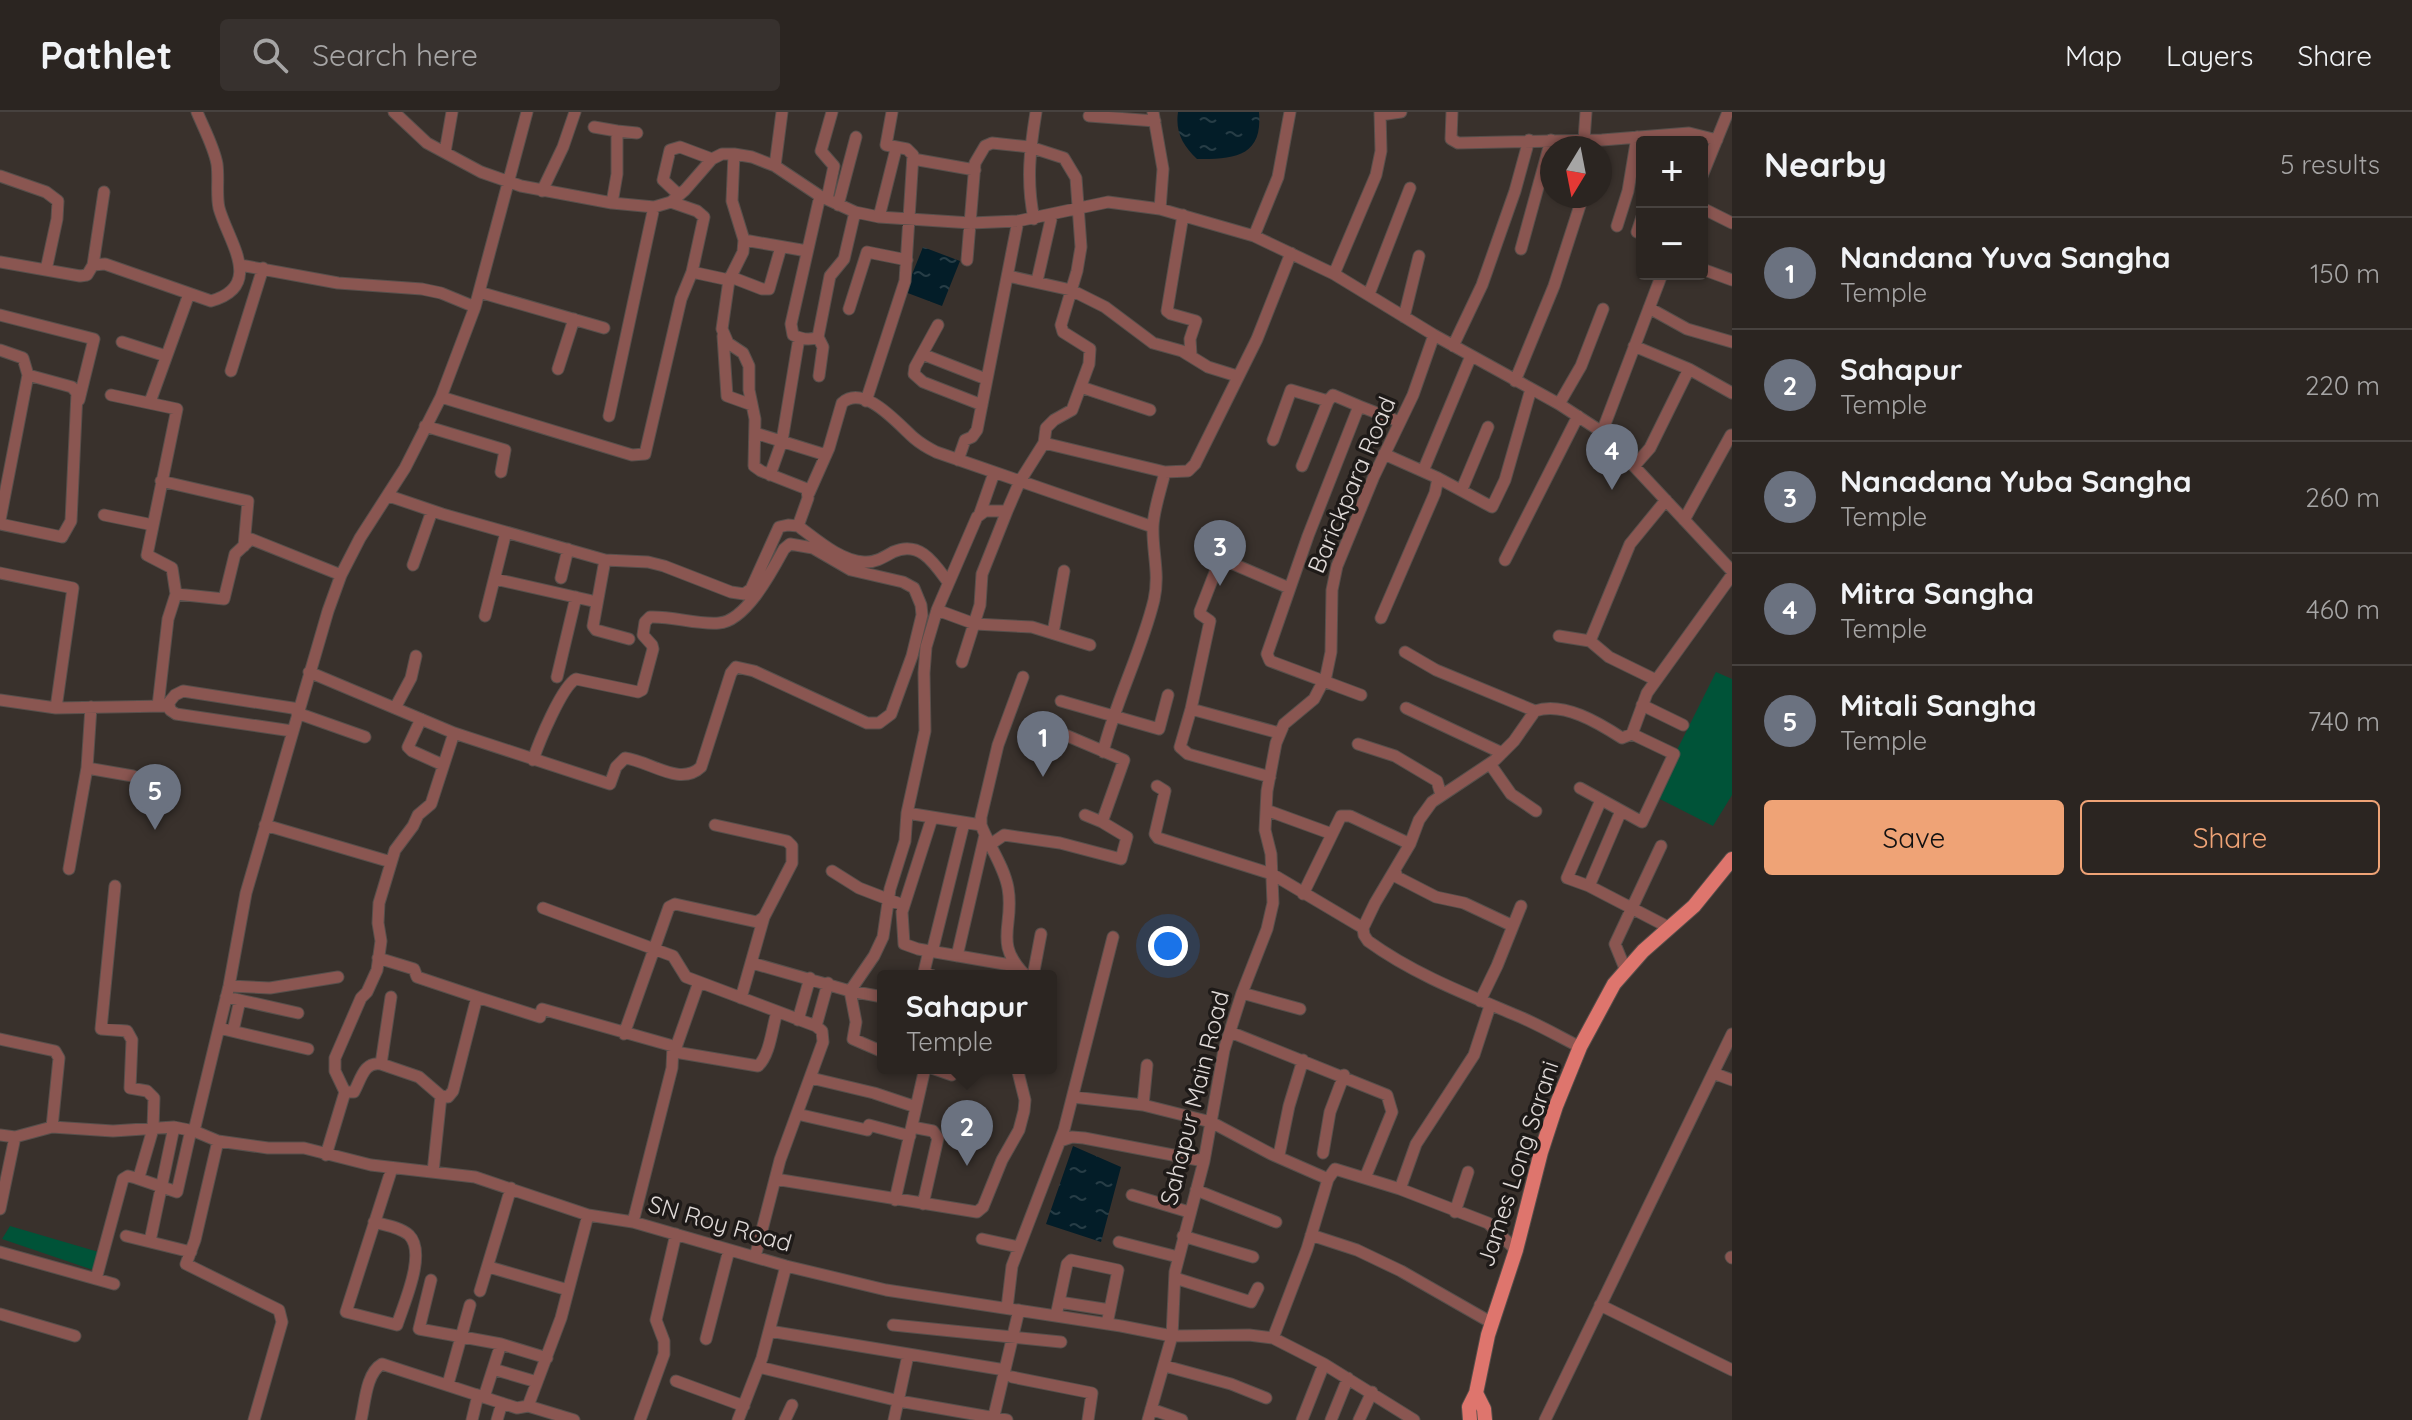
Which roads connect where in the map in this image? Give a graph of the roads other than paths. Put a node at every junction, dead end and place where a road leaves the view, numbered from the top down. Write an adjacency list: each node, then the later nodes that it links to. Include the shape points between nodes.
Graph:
1 (197, 112): 76 (street, via 214,154 220,211)
2 (394, 112): 34 (street, via 427,143)
3 (452, 112): 34 (street)
4 (527, 112): 43 (street)
5 (575, 112): 45 (street)
6 (782, 112): 39 (street)
7 (832, 112): 48 (street, via 821,151 834,166)
8 (892, 112): 33 (street, via 886,145)
9 (1036, 112): 32 (street)
10 (1290, 112): 65 (street, via 1278,177)
11 (1401, 112): 15 (street)
12 (1452, 112): 27 (street, via 1454,142)
13 (1586, 112): 21 (street)
14 (1728, 112): 29 (street)
15 (1380, 114): 81 (street, via 1376,175)
16 (1089, 116): 17 (street)
17 (1154, 116): 53 (street, via 1163,169)
18 (594, 127): 19 (street)
19 (617, 131): 20 (street); 49 (street)
20 (637, 133)
21 (1584, 136)
22 (1676, 136): 23 (street)
23 (1703, 136)
24 (856, 137): 48 (street)
25 (1636, 137): 30 (street)
26 (1708, 137): 29 (street)
27 (1529, 140): 28 (street); 106 (street, via 1487,272)
28 (1540, 140)
29 (1717, 140): 38 (street)
30 (1612, 142)
31 (1636, 143): 64 (street)
32 (1030, 147): 40 (street, via 992,143 978,154); 51 (street, via 1057,154 1071,166); 59 (street)
33 (896, 149): 37 (street, via 911,152); 58 (street)
34 (445, 152): 43 (street)
35 (734, 154): 36 (street); 39 (street); 66 (street, via 732,201)
36 (712, 159): 47 (street); 47 (street, via 680,147 670,150 663,180)
37 (913, 159): 40 (street); 60 (street)
38 (1708, 162)
39 (775, 166): 48 (street)
40 (975, 170): 62 (street)
41 (0, 176): 78 (street, via 58,201)
42 (1540, 180): 68 (street)
43 (509, 182): 45 (street); 88 (street)
44 (1410, 188): 90 (street)
45 (542, 191): 49 (street)
46 (104, 192): 75 (street)
47 (675, 198): 50 (street); 80 (street, via 704,217)
48 (828, 200): 55 (street); 69 (street)
49 (612, 203): 50 (street)
50 (654, 207): 135 (street)
51 (1078, 208): 53 (street, via 1108,202); 56 (street); 87 (street, via 1080,258)
52 (1579, 208): 120 (street)
53 (1160, 209): 57 (street)
54 (1708, 211): 63 (street)
55 (855, 212): 58 (street); 102 (street, via 844,259 830,276)
56 (1052, 215): 59 (street); 86 (street)
57 (1183, 215): 65 (street); 110 (street, via 1167,311 1196,321)
58 (879, 217): 60 (street)
59 (1034, 219): 61 (street)
60 (909, 220): 62 (street); 72 (street)
61 (1018, 221): 62 (street); 82 (street)
62 (971, 223): 73 (street)
63 (1732, 223)
64 (1617, 226)
65 (1254, 236): 70 (street)
66 (744, 240): 67 (street); 83 (street)
67 (781, 247): 69 (street); 83 (street, via 769,289)
68 (1521, 249)
69 (807, 251): 103 (street, via 791,324)
70 (1291, 253): 81 (street); 118 (street)
71 (1419, 256): 96 (street)
72 (907, 260): 93 (street, via 867,252); 127 (street, via 902,295)
73 (967, 260)
74 (0, 262): 78 (street)
75 (93, 265): 78 (street, via 80,276); 89 (street, via 105,264)
76 (240, 265): 77 (street); 89 (street, via 232,292 211,301)
77 (263, 268): 91 (street, via 338,283 422,289); 115 (street)
78 (46, 270)
79 (1708, 271): 85 (street)
80 (692, 272): 83 (street); 125 (street, via 645,454 632,455)
81 (1334, 274): 90 (street)
82 (1008, 276): 86 (street); 119 (street)
83 (730, 279): 100 (street)
84 (1660, 280): 92 (street)
85 (1732, 280)
86 (1037, 281): 87 (street)
87 (1071, 290): 110 (street, via 1105,307 1153,343); 121 (street, via 1061,325 1063,332 1090,349)
88 (479, 292): 91 (street); 97 (street)
89 (189, 294): 111 (street)
90 (1369, 294): 96 (street)
91 (475, 307): 125 (street)
92 (1649, 308): 105 (street, via 1687,329); 107 (street)
93 (849, 309)
94 (1603, 309): 130 (street)
95 (0, 315): 126 (street, via 94,339)
96 (1404, 317): 101 (street)
97 (574, 319): 99 (street); 113 (street)
98 (938, 325): 109 (street)
99 (604, 328)
100 (723, 335): 131 (street, via 747,359); 131 (street, via 727,396)
101 (1434, 335): 106 (street); 137 (street, Barickpara Road)
102 (818, 337): 103 (street); 117 (street, via 823,347)
103 (799, 338): 144 (street)
104 (122, 342): 111 (street)
105 (1732, 342)
106 (1453, 346): 112 (street)
107 (1634, 346): 114 (street); 140 (street)
108 (0, 350): 116 (street, via 23,358)
109 (922, 354): 119 (street); 132 (street, via 915,367 917,378)
110 (1191, 355): 118 (street)
111 (166, 356): 129 (street)
112 (1471, 356): 120 (street); 151 (street)
113 (558, 369)
114 (1689, 369): 123 (street); 149 (street, via 1650,448)
115 (231, 371)
116 (28, 375): 126 (street, via 72,387); 168 (street)
117 (819, 376)
118 (1237, 376): 153 (street, via 1191,470)
119 (986, 379): 132 (street)
120 (1515, 381): 122 (street)
121 (1081, 387): 134 (street); 145 (street, via 1072,410 1046,428)
122 (1531, 389): 130 (street); 159 (street, via 1492,507)
123 (1732, 393)
124 (111, 395): 129 (street)
125 (441, 397): 138 (street)
126 (78, 401): 168 (street, via 71,521 65,534 52,537)
127 (866, 401): 147 (street, via 853,398 842,403); 148 (street, via 888,412 925,446)
128 (1328, 401): 133 (street, via 1333,395); 143 (street, via 1291,390); 150 (street)
129 (150, 402): 157 (street, via 177,409)
130 (1559, 404): 136 (street)
131 (752, 405): 141 (street)
132 (982, 405): 148 (street, via 976,434 965,440)
133 (1359, 406): 137 (street); 185 (street)
134 (1150, 410)
135 (609, 416)
136 (1578, 416): 140 (street); 176 (street)
137 (1400, 422): 146 (street, Barickpara Road)
138 (425, 426): 152 (street, via 505,450); 161 (street)
139 (1488, 427): 159 (street)
140 (1602, 432): 149 (street)
141 (755, 433): 144 (street); 155 (street, via 754,466)
142 (1731, 435): 167 (street)
143 (1273, 440)
144 (782, 441): 147 (street); 155 (street)
145 (1044, 443): 153 (street); 158 (street)
146 (1384, 454): 151 (street); 205 (street, Barickpara Road, via 1337,566)
147 (826, 455): 160 (street)
148 (958, 460): 154 (street)
149 (1635, 465): 162 (street)
150 (1302, 466)
151 (1423, 471): 156 (street)
152 (501, 472)
153 (1165, 472): 171 (street)
154 (994, 473): 158 (street); 165 (street)
155 (770, 475): 160 (street)
156 (1438, 478): 159 (street); 191 (street)
157 (161, 481): 169 (street); 173 (street, via 248,501)
158 (1020, 481): 164 (street); 171 (street)
159 (1462, 489)
160 (809, 493): 170 (street)
161 (389, 496): 163 (street); 181 (street)
162 (1666, 500): 167 (street); 196 (street, via 1630,544)
163 (432, 511): 172 (street); 177 (street)
164 (1007, 511): 165 (street); 192 (street, via 982,574)
165 (980, 513): 184 (street)
166 (104, 515): 169 (street)
167 (1684, 520): 180 (street)
168 (0, 522)
169 (153, 525): 186 (street, via 147,555 172,568)
170 (798, 526): 175 (street, via 779,527 744,594 648,562); 184 (street, via 845,558 863,562 897,550 919,551)
171 (1153, 527): 219 (street, via 1153,600 1138,656)
172 (506, 532): 174 (street); 183 (street)
173 (244, 546): 181 (street, via 255,539); 186 (street, via 235,554 224,599)
174 (568, 549): 175 (street); 182 (street)
175 (605, 560): 188 (street)
176 (1505, 560)
177 (413, 565)
178 (1064, 571): 193 (street)
179 (0, 573): 213 (street, via 73,588)
180 (1732, 573): 204 (street)
181 (341, 575): 201 (street)
182 (561, 578)
183 (495, 579): 187 (street); 190 (street)
184 (948, 582): 189 (street)
185 (1289, 588): 205 (street, via 1267,658); 216 (street, via 1219,562 1200,611 1210,621)
186 (176, 594): 210 (street, via 168,619)
187 (576, 597): 188 (street); 202 (street)
188 (597, 602): 195 (street, via 596,630)
189 (937, 610): 192 (street); 244 (street, via 924,656 925,731)
190 (485, 616)
191 (1381, 618)
192 (975, 624): 193 (street, via 1011,624); 200 (street)
193 (1053, 633): 197 (street)
194 (1559, 636): 196 (street)
195 (629, 639)
196 (1590, 641): 204 (street, via 1609,657)
197 (1090, 645)
198 (1405, 652): 218 (street)
199 (416, 656): 214 (street)
200 (962, 662)
201 (309, 672): 214 (street); 217 (street)
202 (557, 677)
203 (1023, 677): 252 (street, via 983,805)
204 (1656, 680): 211 (street)
205 (1324, 681): 207 (street); 224 (street, via 1314,699)
206 (1168, 695): 219 (street, via 1159,729)
207 (1361, 695)
208 (0, 700): 213 (street)
209 (1061, 701): 219 (street)
210 (164, 705): 212 (street); 217 (street, via 183,691); 222 (street, via 176,714)
211 (1642, 705): 221 (street); 226 (street)
212 (91, 707): 213 (street); 234 (street)
213 (56, 708)
214 (395, 708): 220 (street)
215 (1406, 708): 230 (street)
216 (1191, 709): 224 (street); 236 (street, via 1183,752)
217 (298, 711): 222 (street); 227 (street)
218 (1535, 711): 226 (street, via 1553,707 1622,738); 230 (street)
219 (1112, 717): 229 (street)
220 (421, 719): 223 (street); 233 (street, via 408,747)
221 (1683, 725)
222 (292, 731): 249 (street)
223 (454, 733): 231 (street); 233 (street)
224 (1279, 733): 236 (street)
225 (1063, 734): 229 (street)
226 (1632, 734): 243 (street, via 1674,754 1642,822)
227 (365, 737)
228 (1358, 744): 239 (street, via 1395,756 1437,781)
229 (1103, 752): 247 (street, via 1124,764)
230 (1502, 753): 232 (street)
231 (533, 760): 231 (street, via 610,784 625,758 682,776 693,774 704,760 736,667 867,723 879,723 891,714 912,656 922,615 914,588 851,570 813,548 790,544 753,601 732,619 713,623 650,617 643,635 653,649 642,690 576,679 568,684 545,724)
232 (1490, 764): 239 (street); 242 (street, via 1511,794)
233 (443, 765): 256 (street, via 431,804 418,815)
234 (87, 768): 235 (street); 257 (street)
235 (133, 776)
236 (1270, 777): 241 (street)
237 (1157, 786): 260 (street, via 1165,791 1158,838)
238 (1580, 788): 240 (street)
239 (1441, 795): 253 (street, via 1419,820)
240 (1601, 800): 243 (street); 262 (street, via 1567,878)
241 (1266, 810): 251 (street); 260 (street)
242 (1536, 811)
243 (1621, 811): 262 (street)
244 (907, 813): 246 (street); 264 (street)
245 (1085, 815): 247 (street)
246 (932, 818): 248 (street); 265 (street)
247 (1102, 822): 252 (street, via 1127,837 1121,859 1060,843)
248 (964, 823): 252 (street); 276 (street)
249 (265, 825): 256 (street); 289 (street)
250 (715, 825): 269 (street, via 792,846 792,863)
251 (1332, 834): 253 (street, via 1341,816 1347,815); 263 (street)
252 (986, 835): 277 (street); 280 (street, via 1008,889 1007,948)
253 (1410, 844): 258 (street)
254 (1661, 846): 267 (street)
255 (1732, 859): 271 (main road, James Long Sarani, via 1694,906)
256 (391, 862): 278 (street, via 378,913)
257 (69, 869)
258 (1395, 870): 270 (street, via 1397,877 1436,897 1464,903); 272 (street)
259 (832, 871): 264 (street)
260 (1272, 874): 263 (street); 291 (street, Sahapur Main Road, via 1267,929)
261 (115, 886): 333 (street, via 101,1029 127,1031 132,1040 130,1088 154,1098)
262 (1589, 886): 267 (street)
263 (1303, 894): 272 (street)
264 (889, 898): 265 (street); 290 (street, via 879,947)
265 (903, 905): 276 (street, via 904,944)
266 (1521, 906): 270 (street)
267 (1631, 907): 271 (street); 284 (street, via 1615,944)
268 (543, 908): 275 (street)
269 (764, 917): 275 (street, via 757,922 675,904 669,907); 279 (street)
270 (1513, 926): 297 (street)
271 (1668, 927): 284 (main road, James Long Sarani)
272 (1363, 928): 297 (street, via 1376,947)
273 (1041, 934): 283 (street)
274 (1113, 937): 326 (street)
275 (654, 949): 287 (street, via 673,956 682,974); 306 (street)
276 (931, 951): 277 (street); 281 (street)
277 (957, 956): 280 (street)
278 (378, 958): 294 (street); 324 (street, via 335,1058)
279 (752, 963): 286 (street); 295 (street)
280 (1016, 966): 282 (street)
281 (925, 970)
282 (1020, 970)
283 (1034, 970)
284 (1626, 971): 309 (main road, James Long Sarani)
285 (338, 977): 289 (street)
286 (810, 978): 288 (street); 301 (street)
287 (699, 982): 295 (street); 312 (street)
288 (828, 983): 290 (street); 302 (street)
289 (228, 991): 296 (street); 303 (street)
290 (850, 991): 292 (street); 311 (street, via 856,1022 853,1039)
291 (1242, 993): 298 (street); 305 (street, Sahapur Main Road)
292 (877, 996)
293 (391, 997): 314 (street)
294 (477, 997): 306 (street, via 540,1017 542,1009); 325 (street, via 453,1091)
295 (741, 998): 299 (street)
296 (240, 1000): 300 (street); 304 (street)
297 (1485, 1004): 309 (street); 353 (street, via 1474,1055 1416,1144)
298 (1300, 1009)
299 (777, 1012): 301 (street); 312 (street, via 758,1066)
300 (298, 1013)
301 (798, 1020): 302 (street)
302 (816, 1026): 322 (street, via 824,1036)
303 (219, 1028): 304 (street); 334 (street)
304 (233, 1031): 310 (street)
305 (1230, 1032): 313 (street); 330 (street, Sahapur Main Road)
306 (624, 1034): 312 (street, via 673,1046)
307 (1732, 1034): 316 (street)
308 (0, 1039): 331 (street, via 55,1051 59,1058)
309 (1580, 1047): 374 (main road, James Long Sarani, via 1541,1152)
310 (308, 1049)
311 (877, 1049)
312 (674, 1055): 363 (street)
313 (1303, 1060): 321 (street); 342 (street)
314 (381, 1064): 324 (street, via 367,1066 354,1092); 325 (street, via 419,1077)
315 (1147, 1065): 327 (street)
316 (1713, 1073): 323 (street); 391 (street)
317 (924, 1074): 328 (street)
318 (949, 1074): 320 (street)
319 (1018, 1074): 357 (street, via 1025,1100 1019,1130 983,1207 977,1212)
320 (952, 1075)
321 (1344, 1075): 340 (street); 348 (street, via 1387,1095 1392,1108)
322 (811, 1078): 328 (street); 329 (street)
323 (1732, 1080)
324 (345, 1092): 341 (street)
325 (441, 1096): 345 (street)
326 (1073, 1097): 327 (street); 339 (street)
327 (1143, 1105): 330 (street)
328 (916, 1107): 335 (street)
329 (797, 1114): 335 (street, via 867,1130 869,1125); 349 (street)
330 (1211, 1122): 342 (street); 343 (street, Sahapur Main Road)
331 (52, 1127): 333 (street, SN Roy Road); 337 (street, SN Roy Road)
332 (174, 1127): 333 (street, SN Roy Road); 334 (street, SN Roy Road); 352 (street)
333 (153, 1129): 347 (street)
334 (193, 1131): 338 (street, SN Roy Road); 352 (street, via 180,1190)
335 (911, 1131): 356 (street); 357 (street, via 933,1131 938,1138)
336 (0, 1135): 337 (street, SN Roy Road)
337 (15, 1137): 358 (street)
338 (218, 1141): 341 (street, SN Roy Road, via 304,1148); 376 (street)
339 (1060, 1141): 343 (street, via 1084,1138); 372 (street)
340 (1323, 1153)
341 (326, 1155): 344 (street, SN Roy Road)
342 (1279, 1155): 350 (street)
343 (1204, 1161): 354 (street, Sahapur Main Road)
344 (392, 1168): 345 (street, SN Roy Road); 362 (street)
345 (433, 1172): 351 (street, SN Roy Road)
346 (1468, 1172): 360 (street)
347 (136, 1178): 352 (street); 383 (street, via 123,1179)
348 (1365, 1178): 350 (street, via 1339,1169); 353 (street)
349 (775, 1179): 356 (street); 377 (street)
350 (1328, 1179): 366 (street)
351 (511, 1188): 361 (street, SN Roy Road); 381 (street)
352 (163, 1189): 370 (street)
353 (1400, 1189): 360 (street)
354 (1196, 1190): 359 (street, Sahapur Main Road); 364 (street)
355 (1132, 1195): 359 (street)
356 (895, 1200): 357 (street)
357 (923, 1204)
358 (0, 1209)
359 (1189, 1212): 368 (street, Sahapur Main Road)
360 (1455, 1212): 374 (street, via 1488,1223)
361 (588, 1215): 363 (street, SN Roy Road); 387 (street)
362 (374, 1222): 362 (street, via 346,1312 397,1325 416,1246 400,1229)
363 (633, 1222): 365 (street, SN Roy Road)
364 (1276, 1222)
365 (676, 1234): 373 (street, SN Roy Road); 438 (street, via 656,1320 664,1354)
366 (1311, 1235): 398 (street, via 1401,1271); 406 (street)
367 (126, 1236): 370 (street)
368 (1183, 1236): 378 (street, Sahapur Main Road); 379 (street)
369 (982, 1239): 372 (street)
370 (150, 1241): 376 (street)
371 (1119, 1242): 378 (street)
372 (1018, 1247): 393 (street, via 1012,1266)
373 (729, 1250): 377 (street, SN Roy Road); 407 (street)
374 (1516, 1250): 398 (main road, James Long Sarani)
375 (0, 1252): 383 (street)
376 (191, 1252): 433 (street, via 186,1264 279,1310 282,1322)
377 (755, 1257): 380 (street, SN Roy Road)
378 (1178, 1257): 382 (street, Sahapur Main Road)
379 (1253, 1257)
380 (786, 1266): 393 (street, SN Roy Road, via 886,1290); 401 (street)
381 (489, 1267): 387 (street); 388 (street)
382 (1175, 1278): 386 (street, via 1251,1302); 404 (street, Sahapur Main Road)
383 (96, 1279): 385 (street)
384 (431, 1280): 405 (street, via 419,1329)
385 (114, 1284)
386 (1258, 1288)
387 (568, 1290): 411 (street)
388 (480, 1291)
389 (1059, 1302): 392 (street); 394 (street, via 1071,1260 1117,1269); 396 (street)
390 (470, 1305): 405 (street)
391 (1600, 1305): 416 (street); 451 (street)
392 (1083, 1306): 394 (street); 397 (street)
393 (1013, 1309): 396 (street, SN Roy Road); 403 (street)
394 (1110, 1310): 399 (street)
395 (0, 1314): 402 (street)
396 (1056, 1316): 397 (street, SN Roy Road)
397 (1081, 1319): 399 (street, SN Roy Road)
398 (1492, 1323): 423 (main road, James Long Sarani)
399 (1107, 1324): 404 (street, SN Roy Road)
400 (893, 1325): 403 (street)
401 (769, 1331): 410 (street); 414 (street)
402 (75, 1336)
403 (1013, 1336): 408 (street); 417 (street)
404 (1172, 1336): 406 (street, SN Roy Road); 413 (street, Sahapur Main Road)
405 (462, 1338): 409 (street); 421 (street)
406 (1273, 1338): 412 (street, SN Roy Road)
407 (706, 1339)
408 (1061, 1342)
409 (501, 1344): 411 (street); 415 (street)
410 (908, 1355): 417 (street); 426 (street)
411 (547, 1358): 420 (street)
412 (1324, 1364): 418 (street, SN Roy Road); 445 (street)
413 (1165, 1366): 425 (street); 431 (street, Sahapur Main Road)
414 (759, 1367): 426 (street); 430 (street)
415 (493, 1369): 420 (street); 424 (street)
416 (1732, 1370)
417 (1008, 1374): 432 (street); 443 (street, via 1092,1393)
418 (1348, 1378): 422 (street, SN Roy Road); 446 (street)
419 (676, 1381): 430 (street)
420 (537, 1382): 429 (street)
421 (448, 1384): 424 (street); 434 (street, via 382,1364 371,1377)
422 (1372, 1392): 447 (street); 448 (street, SN Roy Road)
423 (1476, 1393): 449 (main road, James Long Sarani); 450 (main road)
424 (481, 1396): 427 (street); 435 (street)
425 (1266, 1398)
426 (899, 1401): 432 (street); 441 (street)
427 (502, 1403): 429 (street); 436 (street)
428 (792, 1405): 440 (street)
429 (528, 1406): 437 (street)
430 (744, 1406): 439 (street)
431 (1150, 1414): 444 (street)
432 (994, 1418): 442 (street)
433 (254, 1420)
434 (361, 1420)
435 (472, 1420)
436 (497, 1420)
437 (574, 1420)
438 (640, 1420)
439 (738, 1420)
440 (785, 1420)
441 (894, 1420)
442 (1007, 1420)
443 (1088, 1420)
444 (1182, 1420)
445 (1302, 1420)
446 (1331, 1420)
447 (1359, 1420)
448 (1413, 1420)
449 (1470, 1420)
450 (1485, 1420)
451 (1545, 1420)

